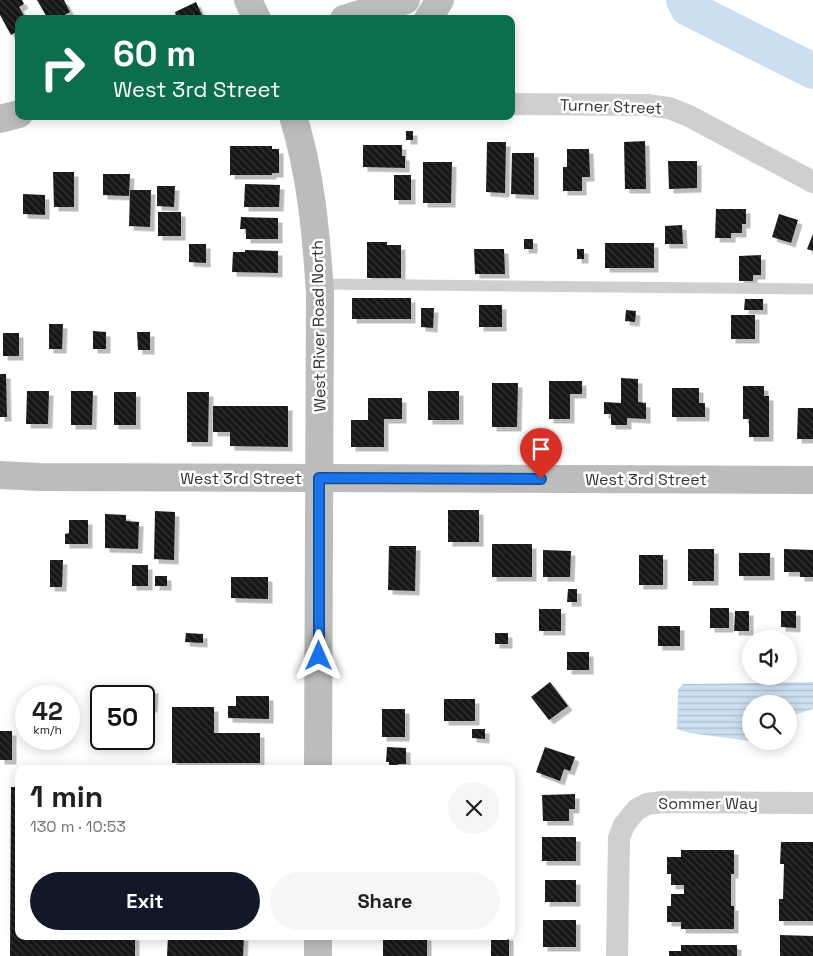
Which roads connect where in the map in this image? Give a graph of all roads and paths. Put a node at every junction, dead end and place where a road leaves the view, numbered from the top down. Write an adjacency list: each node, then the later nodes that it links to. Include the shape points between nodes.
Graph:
1 (248, 0): 4 (main road)
2 (406, 0): 5 (main road)
3 (440, 0): 6 (main road)
4 (255, 15)
5 (357, 15)
6 (431, 15)
7 (515, 104): 11 (street, Turner Street, via 668,108)
8 (15, 115): 9 (main road)
9 (0, 119)
10 (294, 120): 12 (main road, West River Road North, via 308,178)
11 (813, 182)
12 (319, 284): 13 (lane); 15 (main road, West River Road North)
13 (813, 289)
14 (0, 475): 15 (main road, West 3rd Street)
15 (319, 478): 16 (main road, West 3rd Street); 17 (main road, West River Road North)
16 (813, 480)
17 (318, 765)
18 (813, 803): 21 (street, Sommer Way, via 662,802 642,806 628,819 619,838)
19 (318, 940): 20 (main road)
20 (318, 956)
21 (617, 956)

